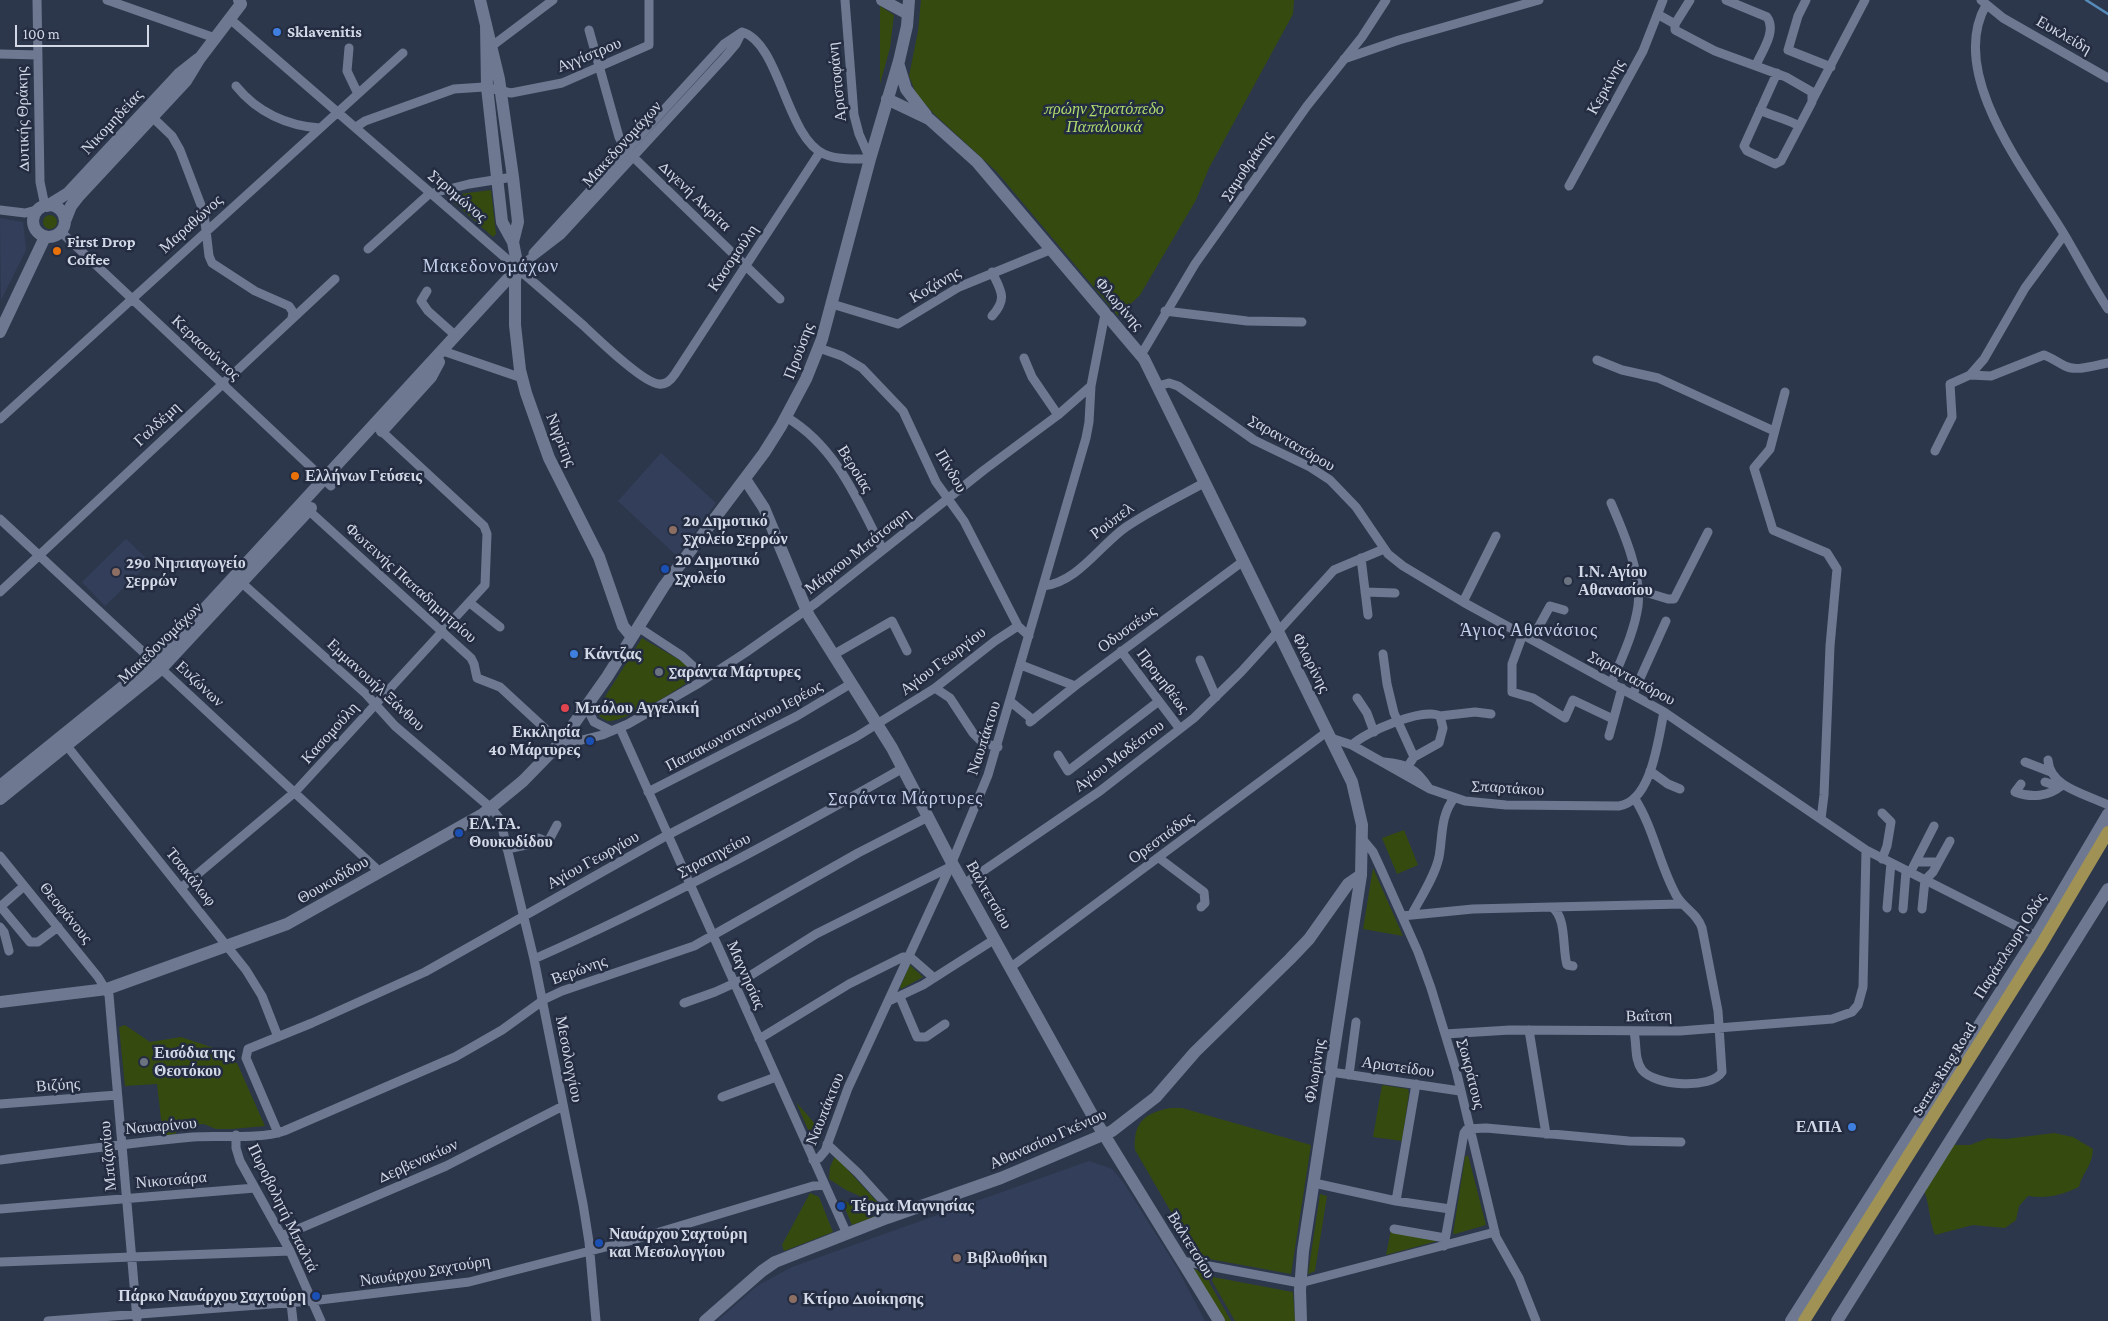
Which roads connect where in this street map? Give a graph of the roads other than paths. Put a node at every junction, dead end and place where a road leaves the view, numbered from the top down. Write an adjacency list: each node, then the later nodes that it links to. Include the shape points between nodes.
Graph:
1 (37, 0): 31 (street, Δυτικής Θράκης)
2 (107, 0): 24 (street)
3 (480, 0): 21 (street, Νιγρίτης)
4 (553, 0): 26 (street)
5 (649, 0): 35 (street, Αγγίστρου, via 649,46)
6 (845, 0): 53 (street, Αριστοφάνη, via 854,115)
7 (882, 0): 18 (street)
8 (909, 0): 18 (street, Προύσης)
9 (1386, 0): 25 (street, Σαμοθράκης)
10 (1539, 0): 28 (street)
11 (1663, 0): 19 (street, Κερκίνης)
12 (1690, 0): 22 (street)
13 (1726, 0): 34 (street, via 1770,21 1771,31)
14 (1806, 0): 36 (street, via 1788,50)
15 (1865, 0): 36 (street)
16 (241, 1): 20 (street, Νικομηδείας)
17 (1984, 2): 38 (street, Ευκλείδη, via 2012,23); 62 (street, via 1974,48 1982,84 2010,150)
18 (908, 14): 33 (street, Προύσης)
19 (1659, 15): 22 (street); 56 (street, Κερκίνης, via 1630,76)
20 (230, 18): 24 (street, Νικομηδείας); 45 (street, Στρυμώνος)
21 (486, 24): 26 (street, Νιγρίτης); 40 (street, Νιγρίτης)
22 (1675, 24): 34 (street, via 1675,30 1710,49)
23 (589, 30): 35 (street)
24 (215, 38): 46 (street, Νικομηδείας, via 200,58 179,74)
25 (1362, 38): 28 (street); 32 (street, Σαμοθράκης)
26 (492, 46): 40 (street, Νιγρίτης)
27 (349, 48): 41 (street, via 347,71)
28 (1371, 50): 32 (street)
29 (403, 52): 41 (street, Μαραθώνος)
30 (0, 54): 31 (street)
31 (38, 55): 58 (street, Δυτικής Θράκης, via 40,182)
32 (1344, 59): 76 (street, Σαμοθράκης, via 1288,132)
33 (899, 61): 42 (street, Προύσης); 47 (street, Φλωρίνης, via 906,89)
34 (1756, 65): 37 (street)
35 (599, 67): 40 (street, Αγγίστρου, via 562,83 514,93); 52 (street, via 619,137)
36 (1831, 67): 43 (street)
37 (1777, 73): 43 (street, via 1811,90); 44 (street)
38 (2108, 78)
39 (236, 86): 50 (street, via 252,103 271,114 302,126)
40 (494, 89): 49 (street, Αγγίστρου, via 446,91); 54 (street, Νιγρίτης); 55 (street, Νιγρίτης)
41 (358, 94): 45 (street, Μαραθώνος)
42 (887, 99): 47 (street, Φλωρίνης); 53 (street, Προύσης)
43 (1813, 100): 48 (street)
44 (1760, 110): 48 (street, via 1773,117 1782,116); 48 (street, via 1744,147 1772,163 1780,162)
45 (338, 111): 49 (street, Στρυμώνος); 50 (street, Μαραθώνος)
46 (149, 114): 58 (street, Νικομηδείας, via 68,193); 60 (street, Νικομηδείας, via 78,197); 61 (street, via 172,136 180,150)
47 (929, 120): 66 (street, Φλωρίνης, via 984,169)
48 (1799, 126)
49 (356, 127): 57 (street, Στρυμώνος)
50 (320, 128): 61 (street, Μαραθώνος)
51 (820, 152): 52 (street, Μακεδονομάχων, via 804,134 762,48 742,32 724,44); 53 (street, via 840,158); 67 (street, Κασομούλη)
52 (629, 153): 67 (street, Διγενή Ακρίτα); 68 (street, Μακεδονομάχων)
53 (870, 160): 74 (street, Προύσης)
54 (513, 177): 55 (street); 64 (street, Νιγρίτης, via 518,222)
55 (498, 179): 57 (street); 64 (street, Νιγρίτης, via 502,222)
56 (1569, 186)
57 (431, 193): 65 (street); 68 (street, Στρυμώνος)
58 (44, 207): 59 (street, via 25,212); 60 (street, via 60,210); 63 (street, via 34,217 34,225 37,232)
59 (0, 210)
60 (63, 226): 63 (street, via 56,236); 72 (street, Κερασούντος)
61 (207, 229): 72 (street, Μαραθώνος); 79 (street, via 212,263 255,291 291,307)
62 (2064, 234): 75 (street); 89 (street, via 2025,288 1984,359)
63 (45, 236): 81 (street)
64 (513, 242): 68 (street, Νιγρίτης)
65 (368, 249)
66 (1052, 250): 69 (street, Κοζάνης); 77 (street, Φλωρίνης)
67 (746, 267): 73 (street, Διγενή Ακρίτα); 91 (street, Κασομούλη)
68 (517, 270): 82 (street, Μακεδονομάχων); 90 (street, Νιγρίτης, via 515,325); 91 (street, Στρυμώνος, via 646,379 661,384)
69 (992, 272): 74 (street, Κοζάνης, via 941,296 896,325); 78 (street, via 1003,298)
70 (335, 279): 79 (street, Γαλδέμη)
71 (427, 291): 82 (street, via 421,301)
72 (132, 299): 92 (street, Κερασούντος); 98 (street, Μαραθώνος)
73 (780, 299)
74 (832, 304): 83 (street, Προύσης)
75 (2108, 309)
76 (1165, 312): 80 (street, via 1247,321); 85 (street, Σαμοθράκης)
77 (1105, 314): 85 (street, Φλωρίνης); 93 (street)
78 (992, 316)
79 (292, 318): 92 (street, Γαλδέμη)
80 (1302, 322)
81 (0, 332)
82 (456, 336): 84 (street, Μακεδονομάχων)
83 (819, 348): 97 (street, Προύσης); 105 (street, Πίνδου, via 857,364 894,399 906,415 932,474)
84 (441, 353): 90 (street); 99 (street, Μακεδονομάχων, via 434,373)
85 (1141, 355): 94 (street, Φλωρίνης)
86 (1024, 358): 96 (street, via 1032,377)
87 (1597, 360): 100 (street, via 1622,370 1658,378)
88 (2108, 363): 89 (street, via 2066,367 2057,359 2044,355 1991,376)
89 (1970, 375): 101 (street, via 1950,384 1952,417)
90 (522, 378): 131 (street, Νιγρίτης, via 549,458 592,542 623,626)
91 (670, 380)
92 (222, 384): 103 (street, Κερασούντος); 113 (street, Γαλδέμη)
93 (1091, 386): 96 (street, Μάρκου Μπότσαρη); 117 (street, Ναυπάκτου, via 1086,438)
94 (1158, 386): 104 (street, Φλωρίνης); 111 (street, Σαρανταπόρου, via 1165,383 1178,386 1254,440 1324,475 1356,507)
95 (1786, 392): 100 (street)
96 (1058, 415): 105 (street, Μάρκου Μπότσαρη)
97 (786, 418): 102 (street, Προύσης); 112 (street, Βεροίας, via 808,432 834,461)
98 (0, 419)
99 (378, 428): 103 (street, Μακεδονομάχων); 123 (street, Κασομούλη, via 484,526 487,534 486,582)
100 (1774, 431): 197 (street, via 1768,452 1754,468 1771,528 1827,553 1838,573 1832,610 1824,795)
101 (1935, 451)
102 (745, 479): 124 (street, Βαλτετσίου, via 764,508); 131 (street, Προύσης, via 664,586)
103 (328, 483): 107 (street, Μακεδονομάχων)
104 (1204, 483): 115 (street, Φλωρίνης); 117 (street, Ρούπελ, via 1128,525 1101,547 1084,567)
105 (948, 499): 112 (street, Μάρκου Μπότσαρη); 128 (street, Πίνδου, via 964,521)
106 (1611, 502): 118 (street, via 1630,548)
107 (305, 507): 116 (street, Μακεδονομάχων); 130 (street, Φωτεινής Παπαδημητρίου); 142 (street, Μακεδονομάχων)
108 (0, 518): 113 (street, Ευζώνων)
109 (1708, 532): 118 (street, via 1674,599)
110 (1496, 536): 122 (street)
111 (1384, 549): 114 (street, Αγίου Μοδέστου); 122 (street, Σαρανταπόρου, via 1403,566)
112 (884, 550): 124 (street, Μάρκου Μπότσαρη)
113 (39, 555): 119 (street, Γαλδέμη); 142 (street, Ευζώνων)
114 (1360, 558): 120 (street); 132 (street, Αγίου Μοδέστου, via 1331,573)
115 (1242, 562): 132 (street, Φλωρίνης); 137 (street, Οδυσσέως)
116 (242, 583): 142 (street, Μακεδονομάχων); 155 (street, Εμμανουήλ Ξάνθου)
117 (1043, 586): 134 (street, Ναυπάκτου)
118 (1638, 590): 145 (street, via 1634,625)
119 (0, 592)
120 (1364, 592): 121 (street); 126 (street)
121 (1395, 593)
122 (1462, 602): 133 (street, Σαρανταπόρου)
123 (470, 603): 129 (street); 130 (street, Κασομούλη)
124 (806, 610): 139 (street, Βαλτετσίου); 144 (street, Μάρκου Μπότσαρη)
125 (1564, 610): 135 (street, via 1550,606)
126 (1368, 615)
127 (1666, 621): 150 (street)
128 (1018, 626): 134 (street, Πίνδου); 148 (street, Αγίου Γεωργίου)
129 (500, 627)
130 (442, 632): 155 (street, Κασομούλη); 168 (street, Φωτεινής Παπαδημητρίου, via 473,661 477,678 500,687)
131 (635, 632): 143 (street, Προύσης); 144 (street, via 682,656)
132 (1277, 633): 151 (street, Αγίου Μοδέστου); 166 (street, Φλωρίνης)
133 (1523, 634): 135 (street, Σαρανταπόρου); 160 (street, via 1512,664 1512,692 1533,698 1565,718 1573,700)
134 (1029, 636): 141 (street, Ναυπάκτου)
135 (1532, 639): 145 (street, Σαρανταπόρου)
136 (908, 651): 139 (street, via 892,621)
137 (1121, 651): 147 (street, Οδυσσέως); 153 (street, Προμηθέως)
138 (1384, 654): 161 (street, via 1389,694)
139 (833, 655): 146 (street, Βαλτετσίου)
140 (1200, 660): 151 (street)
141 (1021, 664): 147 (street); 154 (street, Ναυπάκτου)
142 (158, 666): 170 (street, Μακεδονομάχων); 183 (street, Μακεδονομάχων); 187 (street, Ευζώνων)
143 (614, 667): 156 (street, Θουκυδίδου)
144 (706, 678): 164 (street, Μάρκου Μπότσαρη)
145 (1612, 682): 149 (street, Σαρανταπόρου)
146 (852, 684): 162 (street, Βαλτετσίου); 188 (street, Παπακωνσταντίνου Ιερέως, via 797,716)
147 (1075, 686): 154 (street, Οδυσσέως, via 1031,721)
148 (935, 688): 162 (street, Αγίου Γεωργίου); 171 (street, via 950,698 983,743)
149 (1622, 688): 150 (street, Σαρανταπόρου); 160 (street)
150 (1633, 694): 157 (street, Σαρανταπόρου)
151 (1216, 697): 163 (street, Αγίου Μοδέστου)
152 (1357, 698): 165 (street)
153 (1159, 701): 163 (street, Προμηθέως); 172 (street, via 1068,771)
154 (1011, 702): 171 (street, Ναυπάκτου)
155 (375, 704): 187 (street, Κασομούλη); 193 (street, Εμμανουήλ Ξάνθου, via 395,726)
156 (587, 708): 164 (street, via 594,722); 168 (street, Θουκυδίδου)
157 (1664, 712): 179 (street); 197 (street, Σαρανταπόρου)
158 (1491, 714): 159 (street, via 1476,712)
159 (1440, 716): 161 (street, via 1426,714); 173 (street, via 1443,728 1439,743)
160 (1613, 719): 167 (street)
161 (1398, 722): 165 (street); 173 (street)
162 (878, 725): 178 (street, Βαλτετσίου); 201 (street, Αγίου Γεωργίου)
163 (1180, 729): 216 (street, Αγίου Μοδέστου, via 1100,791)
164 (616, 730): 168 (street, Μάρκου Μπότσαρη, via 566,744); 188 (street, Μαγνησίας)
165 (1374, 732): 169 (street)
166 (1329, 735): 169 (street, Σπαρτάκου); 202 (street, Φλωρίνης, via 1355,792 1362,818); 207 (street, Ορεστιάδος)
167 (1609, 736)
168 (562, 742): 193 (street, Θουκυδίδου)
169 (1352, 745): 175 (street, Σπαρτάκου)
170 (67, 746): 190 (street, Μακεδονομάχων); 219 (street, Τσακάλωφ)
171 (998, 747): 211 (street, Ναυπάκτου)
172 (1058, 755)
173 (1414, 757): 177 (street)
174 (2048, 760): 180 (street)
175 (1381, 762): 177 (street); 185 (street, Σπαρτάκου)
176 (2025, 762): 180 (street)
177 (1408, 766): 185 (street, via 1419,773)
178 (902, 768): 196 (street, Βαλτετσίου); 217 (street, Στρατηγείου)
179 (1650, 771): 186 (street); 191 (street)
180 (2051, 772): 184 (street)
181 (2045, 782): 184 (street)
182 (2021, 784): 184 (street, via 2015,792 2036,797)
183 (0, 786)
184 (2061, 786): 192 (street)
185 (1430, 789): 189 (street, Σπαρτάκου)
186 (1680, 789)
187 (295, 792): 212 (street, Ευζώνων); 219 (street, Κασομούλη)
188 (648, 792): 201 (street, Μαγνησίας)
189 (1454, 798): 191 (street, Σπαρτάκου, via 1481,804 1610,807 1624,806); 228 (street, via 1446,808 1439,858)
190 (0, 799)
191 (1635, 799): 221 (street)
192 (2108, 805)
193 (491, 808): 204 (street, Μεσολογγίου, via 500,819); 212 (street, Θουκυδίδου)
194 (1882, 813): 208 (street, via 1891,822)
195 (2108, 814): 234 (street, Παράπλευρη Οδός)
196 (928, 817): 211 (street, Βαλτετσίου); 233 (street, Βερώνης)
197 (1820, 819): 205 (street, Σαρανταπόρου)
198 (557, 825): 204 (street, via 548,842 538,838 531,844)
199 (1934, 826): 209 (street)
200 (2108, 832): 308 (main road, Serres Ring Road, via 2036,953)
201 (667, 836): 217 (street, Μαγνησίας); 229 (street, Αγίου Γεωργίου)
202 (1363, 840): 214 (street, Φλωρίνης); 230 (street, Σωκράτους, via 1377,859)
203 (1950, 841): 210 (street)
204 (508, 849): 229 (street, Μεσολογγίου)
205 (1866, 850): 208 (street, Σαρανταπόρου); 252 (street, Βαΐτση, via 1863,987 1858,1005 1852,1012 1832,1019)
206 (0, 856): 218 (street, Θεοφάνους)
207 (1158, 858): 223 (street, via 1204,892 1205,903); 241 (street, Ορεστιάδος)
208 (1886, 861): 213 (street, Σαρανταπόρου); 225 (street)
209 (1917, 862): 210 (street); 213 (street)
210 (1938, 862): 215 (street)
211 (951, 865): 216 (street, Βαλτετσίου); 238 (street, Ναυπάκτου); 243 (street, via 816,934)
212 (380, 872): 236 (street, Θουκυδίδου, via 297,920)
213 (1908, 872): 215 (street, Σαρανταπόρου); 226 (street)
214 (1361, 875): 258 (street, Φλωρίνης); 271 (street, Αθανασίου Γκένιου, via 1344,888 1309,939 1195,1052 1156,1097)
215 (1925, 880): 227 (street); 234 (street, Σαρανταπόρου)
216 (964, 884): 235 (street, Βαλτετσίου)
217 (689, 885): 233 (street, Μαγνησίας); 239 (street, Στρατηγείου)
218 (24, 886): 222 (street); 232 (street, Θεοφάνους)
219 (181, 888): 236 (street, Τσακάλωφ)
220 (2108, 889): 309 (street)
221 (1682, 904): 224 (street); 252 (street, via 1696,916 1702,928)
222 (0, 906): 232 (street, via 30,942 38,942)
223 (1201, 907)
224 (1552, 907): 228 (street); 240 (street, via 1558,913 1562,927 1567,965)
225 (1887, 908)
226 (1903, 909)
227 (1922, 909)
228 (1412, 914): 230 (street)
229 (524, 916): 239 (street, Μεσολογγίου); 256 (street, Αγίου Γεωργίου, via 425,972)
230 (1402, 916): 255 (street, Σωκράτους, via 1423,963)
231 (0, 927): 237 (street)
232 (58, 927): 244 (street, Θεοφάνους)
233 (712, 935): 243 (street, Μαγνησίας); 246 (street, Βερώνης, via 690,948 562,991)
234 (2036, 936): 307 (street, Παράπλευρη Οδός)
235 (995, 939): 241 (street, Βαλτετσίου); 242 (street)
236 (228, 947): 244 (street, Θουκυδίδου); 256 (street, Τσακάλωφ, via 258,988)
237 (9, 951)
238 (910, 957): 242 (street); 247 (street, Ναυπάκτου); 257 (street, via 898,959 857,980)
239 (534, 959): 246 (street, Μεσολογγίου)
240 (1573, 966)
241 (1011, 967): 271 (street, Βαλτετσίου)
242 (934, 978): 245 (street)
243 (734, 984): 249 (street); 257 (street, Μαγνησίας)
244 (107, 989): 248 (street, Θουκυδίδου); 263 (street, Μπιζανίου)
245 (900, 997): 247 (street); 251 (street, via 917,1037 926,1037)
246 (542, 1001): 266 (street, Μεσολογγίου); 268 (street, Βερώνης, via 518,1020 455,1057)
247 (889, 1001): 274 (street, Ναυπάκτου, via 848,1088)
248 (0, 1002)
249 (684, 1003)
250 (1356, 1022): 259 (street)
251 (945, 1024)
252 (1720, 1028): 254 (street, Βαΐτση); 254 (street, via 1722,1072 1715,1078 1693,1083 1656,1080 1643,1071 1636,1057)
253 (1529, 1030): 254 (street, Βαΐτση); 255 (street, Βαΐτση); 269 (street)
254 (1634, 1032)
255 (1445, 1034): 262 (street, Σωκράτους)
256 (278, 1037): 268 (street, Αγίου Γεωργίου, via 250,1047 245,1054)
257 (759, 1039): 260 (street, Μαγνησίας)
258 (1331, 1072): 259 (street, Αριστείδου); 277 (street, Φλωρίνης)
259 (1349, 1075): 261 (street, Αριστείδου)
260 (776, 1077): 264 (street); 276 (street, Μαγνησίας)
261 (1416, 1084): 262 (street, Αριστείδου); 281 (street)
262 (1460, 1091): 267 (street, Σωκράτους)
263 (117, 1096): 265 (street, Βιζύης); 273 (street, Μπιζανίου)
264 (722, 1097)
265 (0, 1104)
266 (563, 1106): 288 (street, Δερβενακίων, via 437,1170); 290 (street, Μεσολογγίου)
267 (1469, 1128): 269 (street); 283 (street, via 1464,1133); 286 (street, Σωκράτους)
268 (278, 1133): 270 (street, Βερώνης)
269 (1546, 1134): 272 (street)
270 (236, 1135): 273 (street, Ναυαρίνου); 279 (street, Πυροβολητή Μπαλτά, via 238,1155)
271 (1104, 1135): 284 (street, Αθανασίου Γκένιου, via 1000,1178); 293 (street, Βαλτετσίου)
272 (1681, 1142)
273 (122, 1144): 275 (street, Ναυαρίνου); 280 (street, Μπιζανίου)
274 (827, 1144): 276 (street, Ναυπάκτου, via 821,1157); 284 (street)
275 (0, 1160)
276 (813, 1160): 278 (street, Μαγνησίας)
277 (1314, 1183): 281 (street); 295 (street, Φλωρίνης)
278 (825, 1185): 287 (street, Μαγνησίας); 290 (street, Ναυάρχου Σαχτούρη)
279 (254, 1188): 280 (street, Νικοτσάρα); 288 (street, Πυροβολητή Μπαλτά)
280 (126, 1199): 282 (street, Νικοτσάρα); 292 (street, Μπιζανίου)
281 (1396, 1201): 283 (street)
282 (0, 1209)
283 (1450, 1209): 289 (street)
284 (896, 1215): 287 (street, Αθανασίου Γκένιου)
285 (1394, 1229): 289 (street)
286 (1495, 1232): 289 (street); 306 (street, Σωκράτους)
287 (847, 1234): 303 (street, Αθανασίου Γκένιου, via 769,1266)
288 (282, 1236): 291 (street, Πυροβολητή Μπαλτά)
289 (1444, 1242): 295 (street)
290 (590, 1251): 296 (street, Ναυάρχου Σαχτούρη, via 470,1282); 302 (street, Μεσολογγίου)
291 (290, 1252): 292 (street); 296 (street, Πυροβολητή Μπαλτά)
292 (132, 1257): 294 (street); 298 (street, Μπιζανίου)
293 (1182, 1261): 295 (street); 304 (street, Βαλτετσίου)
294 (0, 1262)
295 (1300, 1283): 305 (street, Φλωρίνης)
296 (311, 1301): 297 (street, Ναυάρχου Σαχτούρη); 301 (street, Πυροβολητή Μπαλτά)
297 (291, 1303): 298 (street, Ναυάρχου Σαχτούρη); 300 (street)
298 (137, 1318): 299 (street, Ναυάρχου Σαχτούρη)
299 (48, 1321)
300 (293, 1321)
301 (321, 1321)
302 (596, 1321)
303 (705, 1321)
304 (1219, 1321)
305 (1301, 1321)
306 (1536, 1321)
307 (1791, 1321)
308 (1804, 1321)
309 (1837, 1321)

